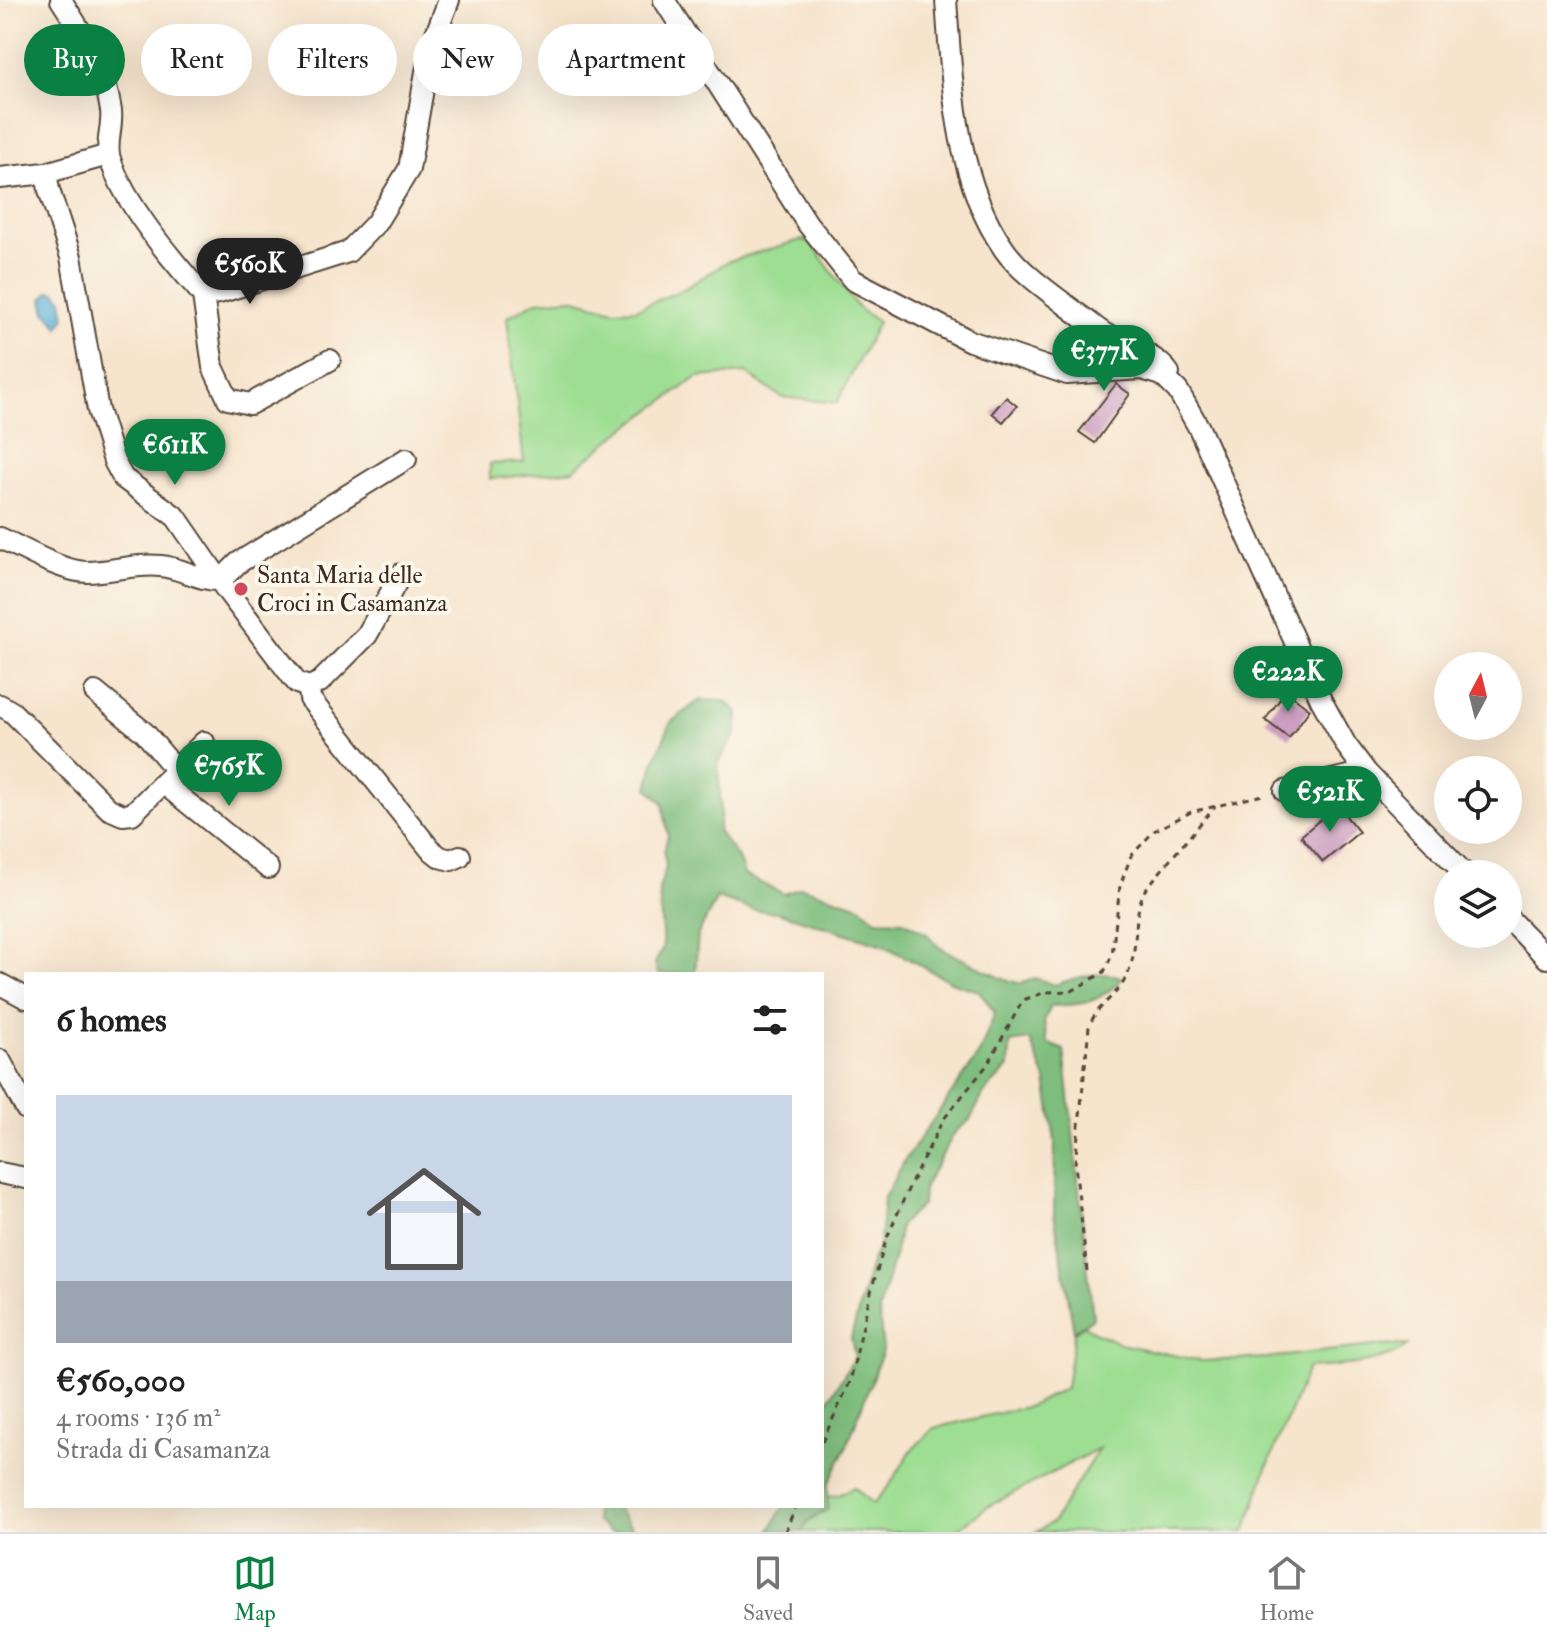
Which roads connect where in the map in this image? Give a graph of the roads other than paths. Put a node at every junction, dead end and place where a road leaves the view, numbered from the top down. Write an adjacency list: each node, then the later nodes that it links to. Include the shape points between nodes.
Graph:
1 (61, 0): 5 (street, via 98,69 111,111)
2 (449, 0): 8 (street, via 430,49 409,169 376,223 348,252)
3 (664, 0): 10 (street, via 807,223 853,280 970,341 1067,374 1141,369 1162,375)
4 (946, 0): 10 (street, via 966,159 982,212 1005,252 1104,334 1168,370)
5 (108, 155): 6 (street); 8 (street, via 118,181 173,262)
6 (46, 173): 7 (street); 14 (street, via 71,257 98,410 114,461 123,478 176,517)
7 (0, 178)
8 (203, 295): 9 (street, via 213,367 228,399 250,404)
9 (330, 360)
10 (1178, 391): 19 (street, via 1321,700)
11 (406, 459): 14 (street, via 250,555)
12 (0, 538): 14 (street, via 86,572 153,565)
13 (401, 574): 15 (street, via 367,635)
14 (221, 580): 15 (street, via 297,683)
15 (309, 687): 22 (street, via 310,699 430,849 451,860)
16 (95, 692): 20 (street, via 145,733)
17 (0, 705): 20 (street, via 109,809 123,815 132,814)
18 (204, 742): 20 (street)
19 (1366, 772): 21 (street); 23 (street)
20 (178, 773): 24 (street)
21 (1285, 791)
22 (460, 856)
23 (1451, 860)
24 (268, 868)
25 (1522, 932): 26 (street)
26 (1547, 958)
27 (0, 984): 28 (street)
28 (24, 997)
29 (0, 1060): 30 (street)
30 (24, 1105)
31 (0, 1173): 32 (street)
32 (24, 1178)

